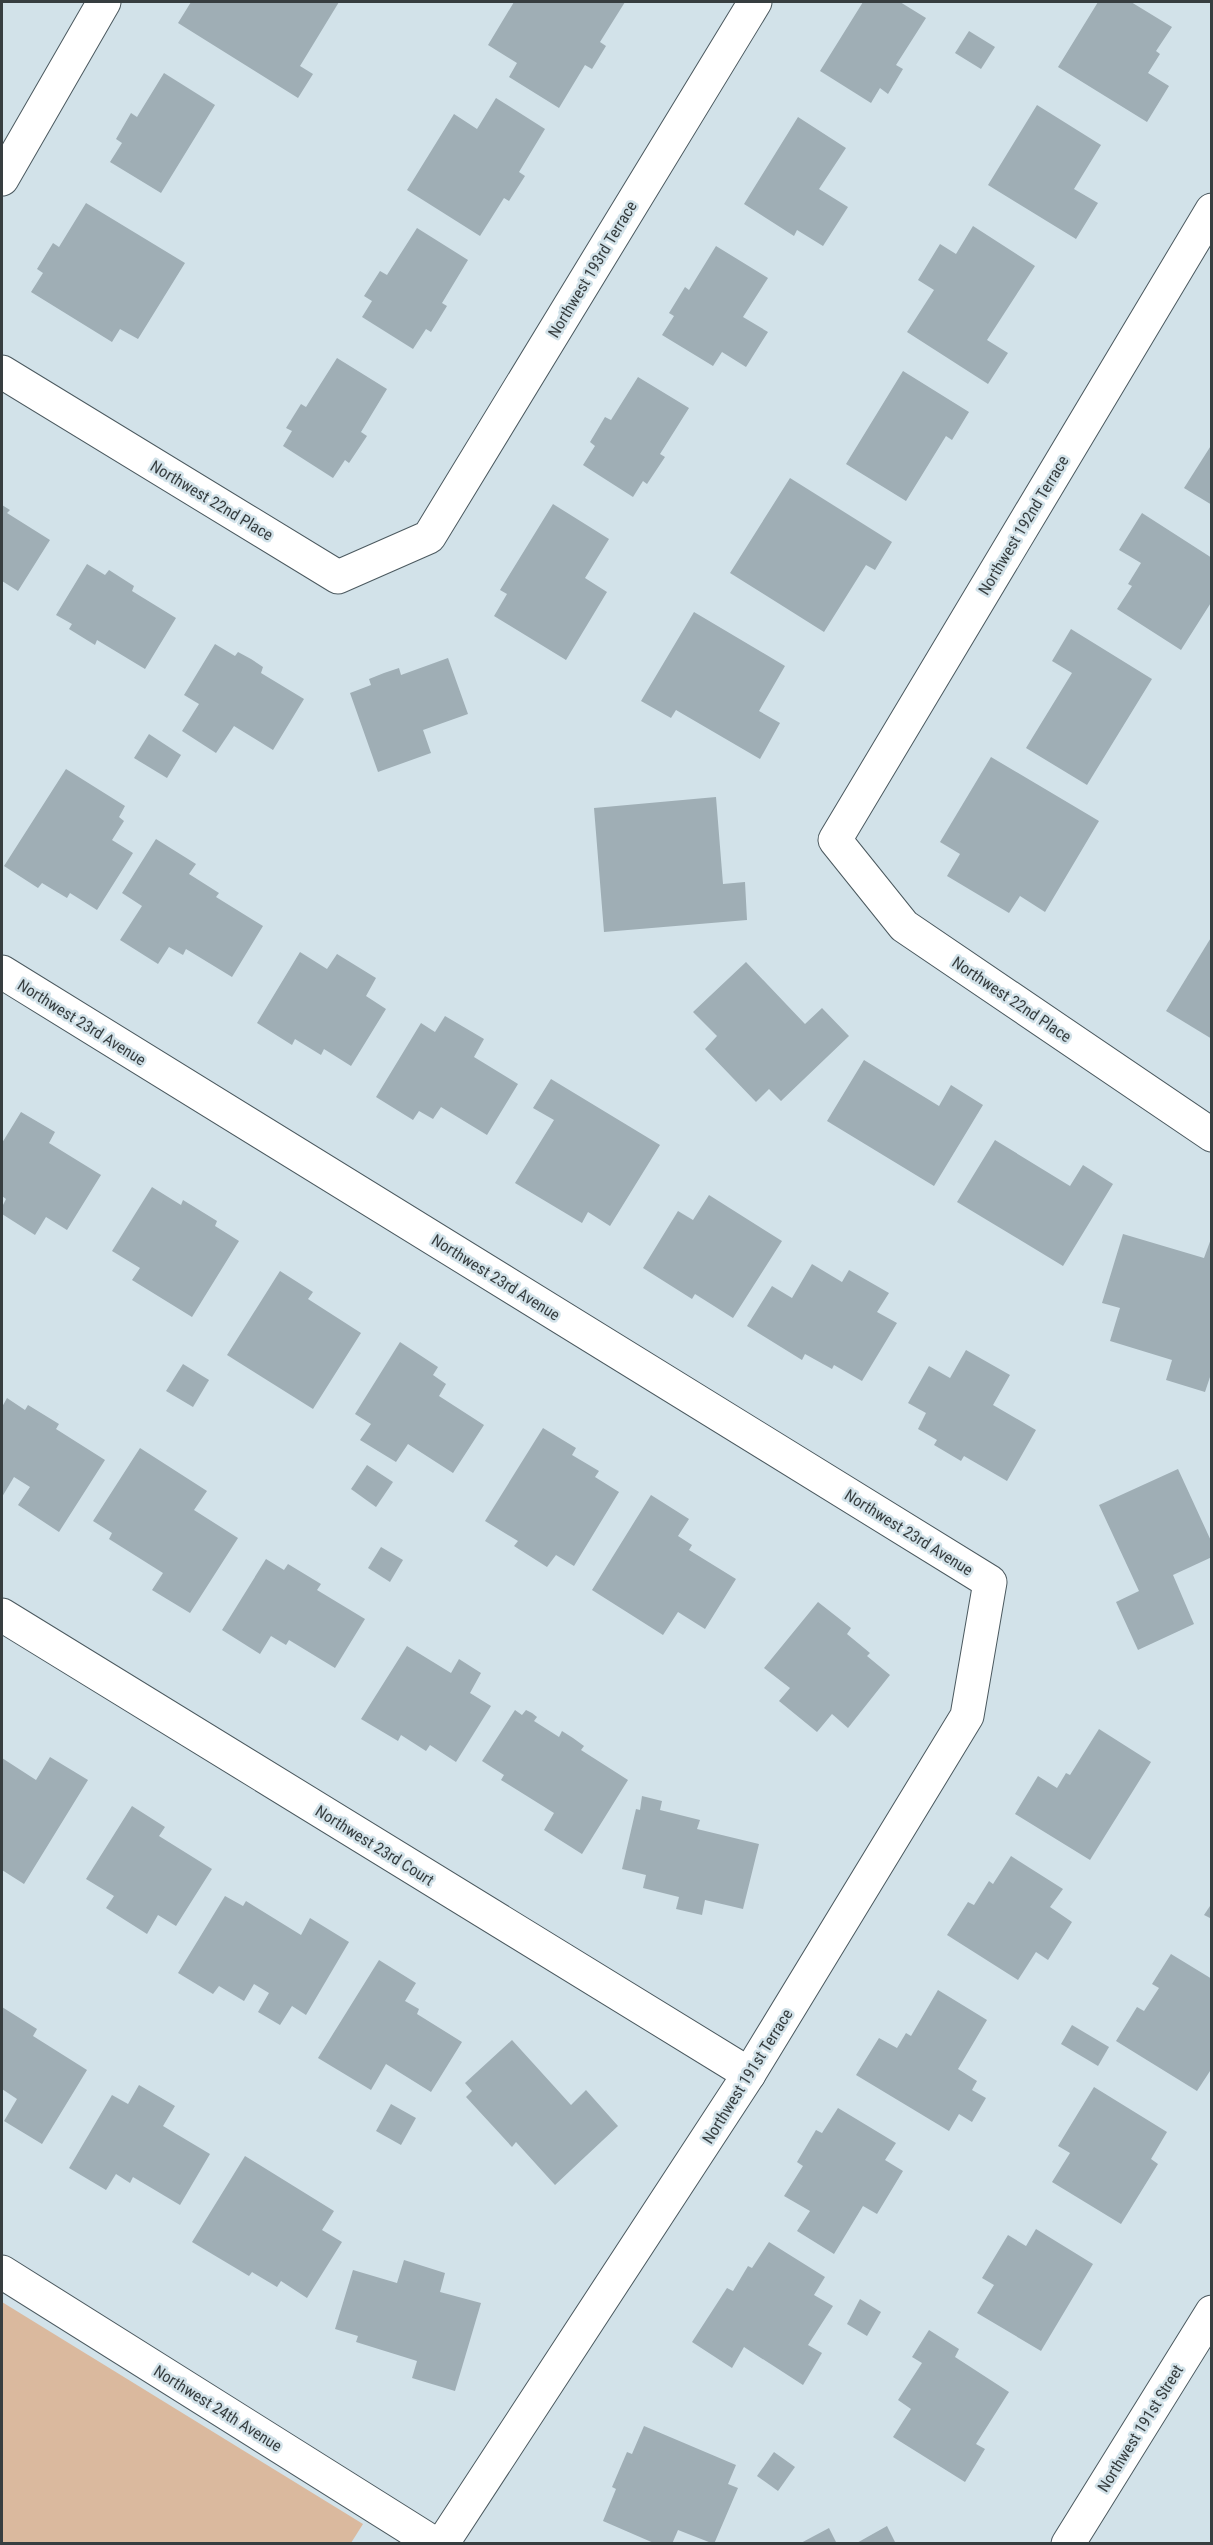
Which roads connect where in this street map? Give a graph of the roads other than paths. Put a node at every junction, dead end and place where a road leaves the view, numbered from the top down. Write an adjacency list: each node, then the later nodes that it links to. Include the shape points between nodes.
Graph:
1 (104, 2): 3 (street)
2 (755, 2): 6 (street, Northwest 193rd Terrace)
3 (2, 179)
4 (1212, 210): 7 (street, Northwest 192nd Terrace)
5 (2, 372): 6 (street, Northwest 22nd Place, via 338,577)
6 (429, 537)
7 (835, 840): 9 (street, Northwest 22nd Place, via 904,926)
8 (2, 972): 10 (street, Northwest 23rd Avenue)
9 (1212, 1135)
10 (990, 1582): 12 (street, Northwest 191st Terrace, via 967,1716)
11 (2, 1615): 12 (street, Northwest 23rd Court)
12 (749, 2074): 16 (street, Northwest 191st Terrace)
13 (2, 2272): 15 (street, Northwest 24th Avenue)
14 (1206, 2332): 17 (street, Northwest 191st Street)
15 (435, 2544)
16 (442, 2544)
17 (1068, 2544)

